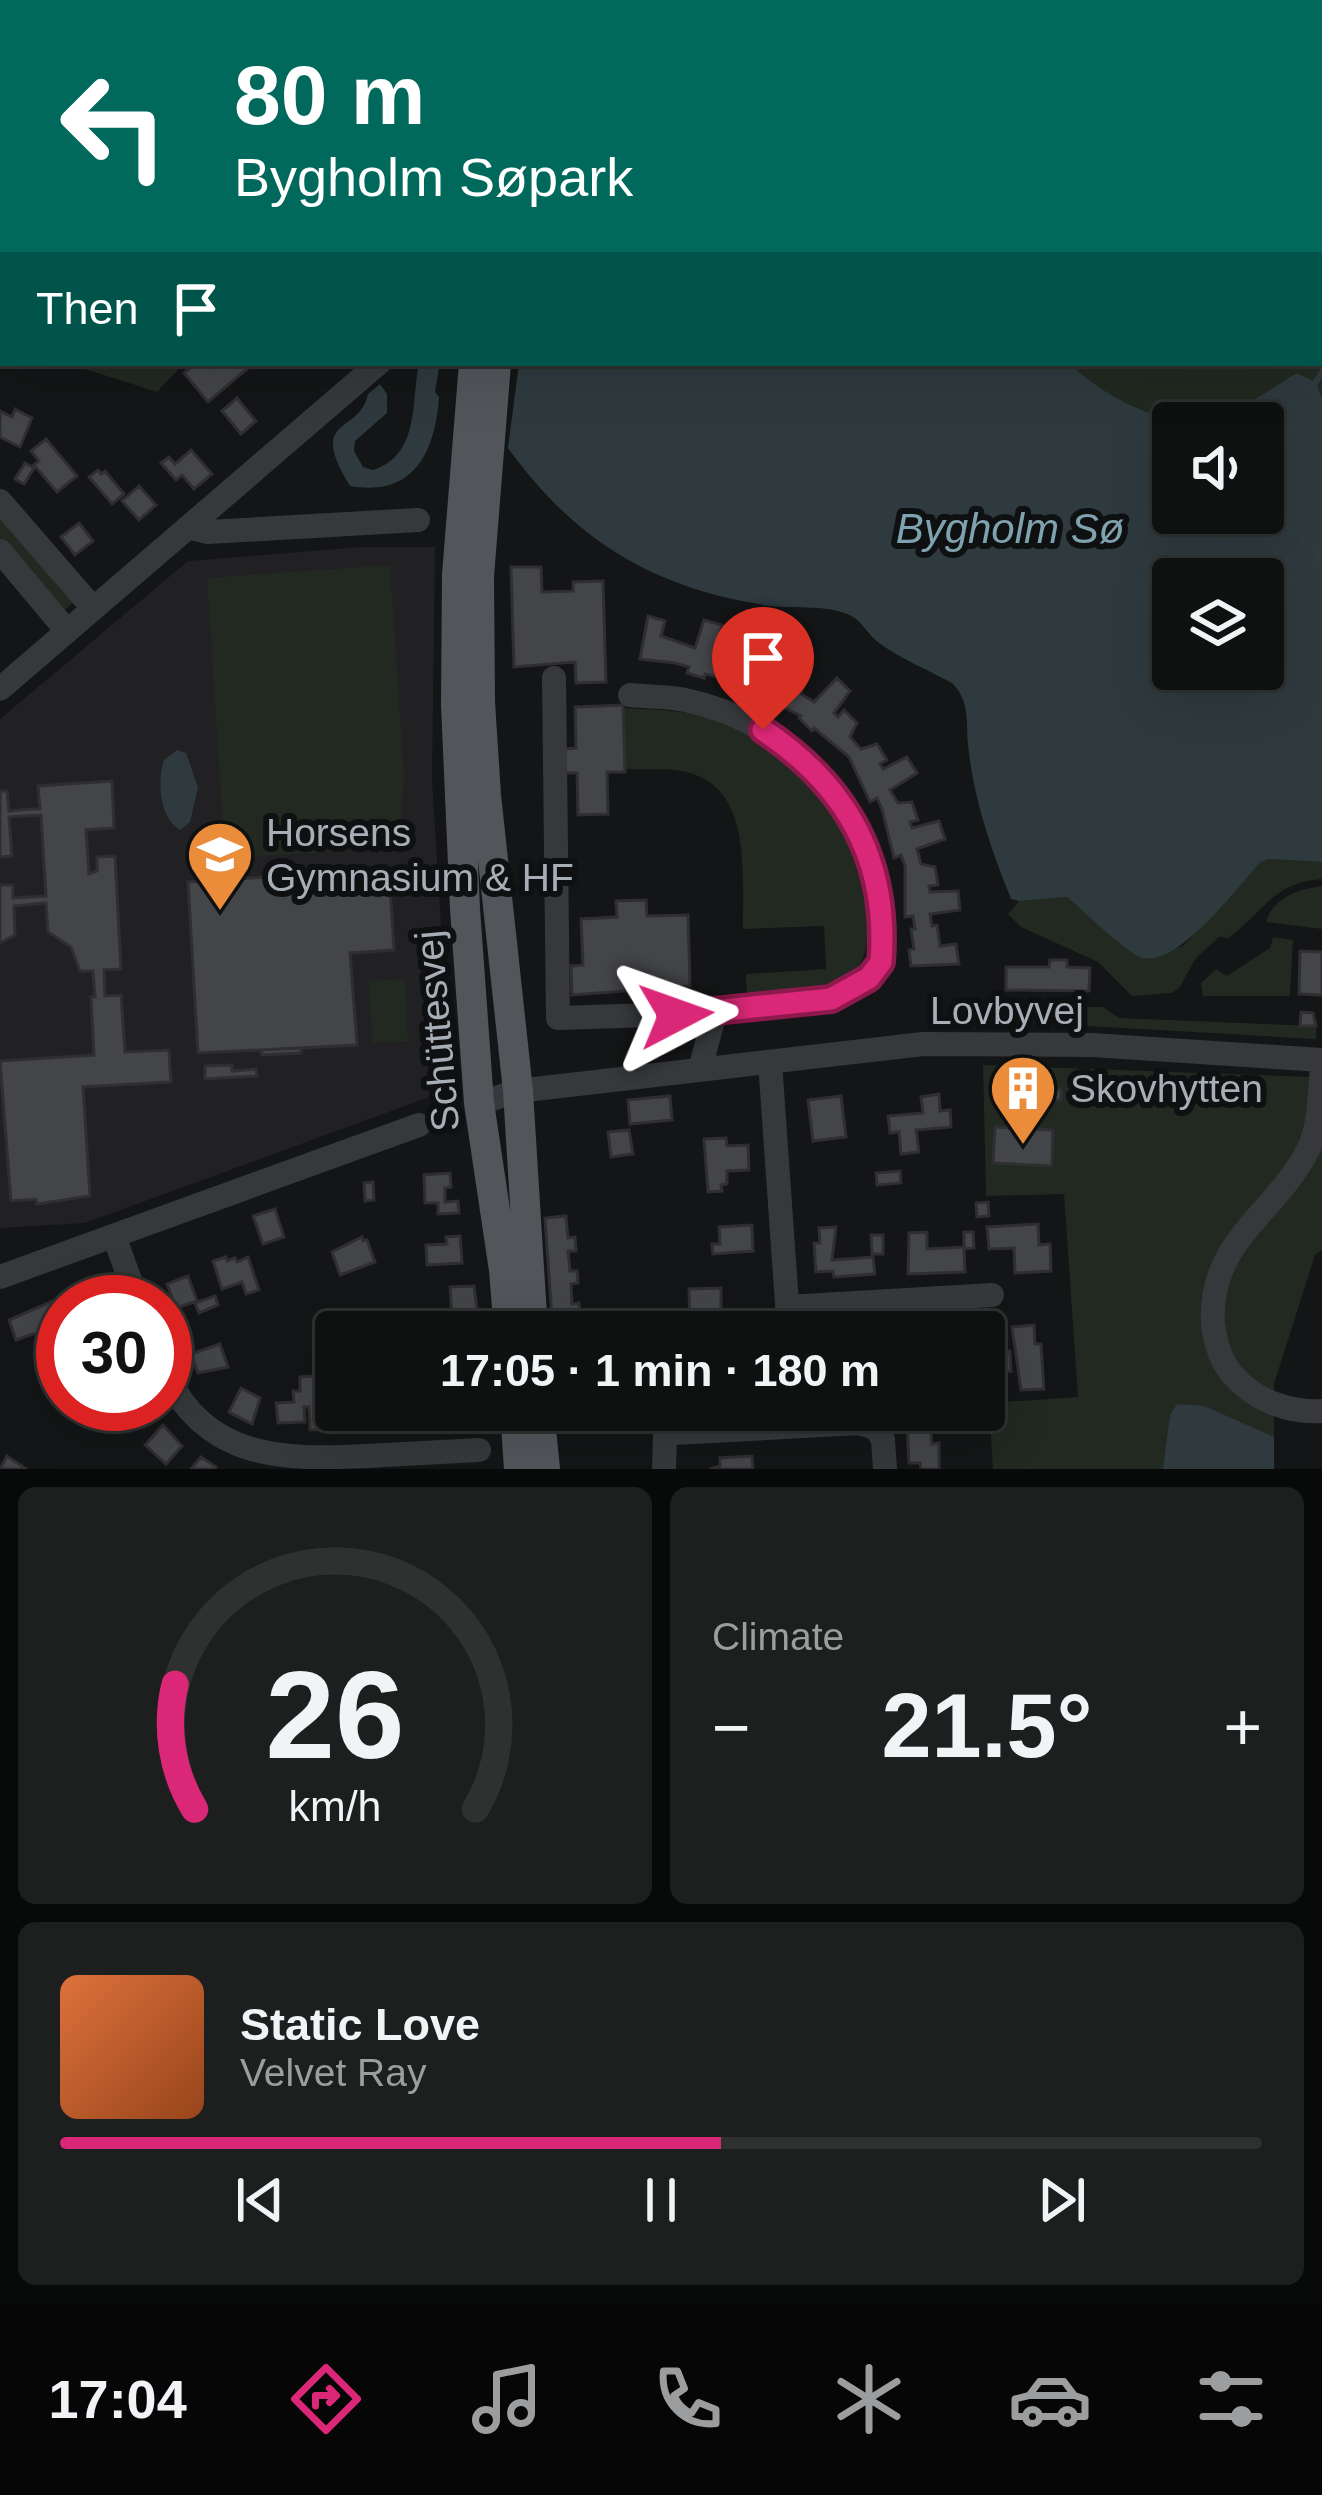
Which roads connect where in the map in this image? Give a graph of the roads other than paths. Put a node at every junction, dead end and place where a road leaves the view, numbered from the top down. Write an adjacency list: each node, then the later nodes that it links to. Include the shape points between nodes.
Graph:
1 (376, 366): 6 (street)
2 (474, 366): 19 (main road, Schüttesvej, via 456,704)
3 (496, 366): 18 (main road, Schüttesvej, via 479,576 480,701)
4 (0, 501): 8 (street)
5 (418, 520): 6 (street, via 261,534)
6 (188, 527): 8 (street)
7 (0, 551): 9 (street)
8 (92, 607): 9 (street)
9 (67, 631): 11 (street)
10 (554, 678): 13 (street, via 558,1018)
11 (0, 689)
12 (630, 695): 13 (street, via 726,712 799,753 837,796 872,864 883,945 869,978 831,999)
13 (716, 1013): 16 (street)
14 (1322, 1060): 15 (street, Lovbyvej, via 983,1042)
15 (770, 1062): 16 (street, Lovbyvej); 27 (street)
16 (700, 1069): 18 (street, Lovbyvej)
17 (1322, 1070): 29 (street, via 1310,1146 1230,1252 1213,1302 1218,1346 1240,1383 1282,1407)
18 (518, 1091): 19 (street, Lovbyvej); 26 (main road, Schüttesvej)
19 (479, 1103): 25 (main road, Schüttesvej)
20 (419, 1125): 21 (street)
21 (114, 1236): 22 (street); 23 (street)
22 (129, 1275)
23 (0, 1277)
24 (992, 1295): 28 (street)
25 (507, 1311)
26 (532, 1311)
27 (787, 1311)
28 (861, 1311)
29 (1322, 1411)
30 (192, 1412): 35 (street, via 229,1441 276,1457)
31 (516, 1431): 36 (main road)
32 (540, 1431): 37 (main road)
33 (691, 1431): 38 (street, via 665,1437)
34 (878, 1431): 39 (street)
35 (479, 1450)
36 (519, 1469)
37 (545, 1469)
38 (664, 1469)
39 (885, 1469)

